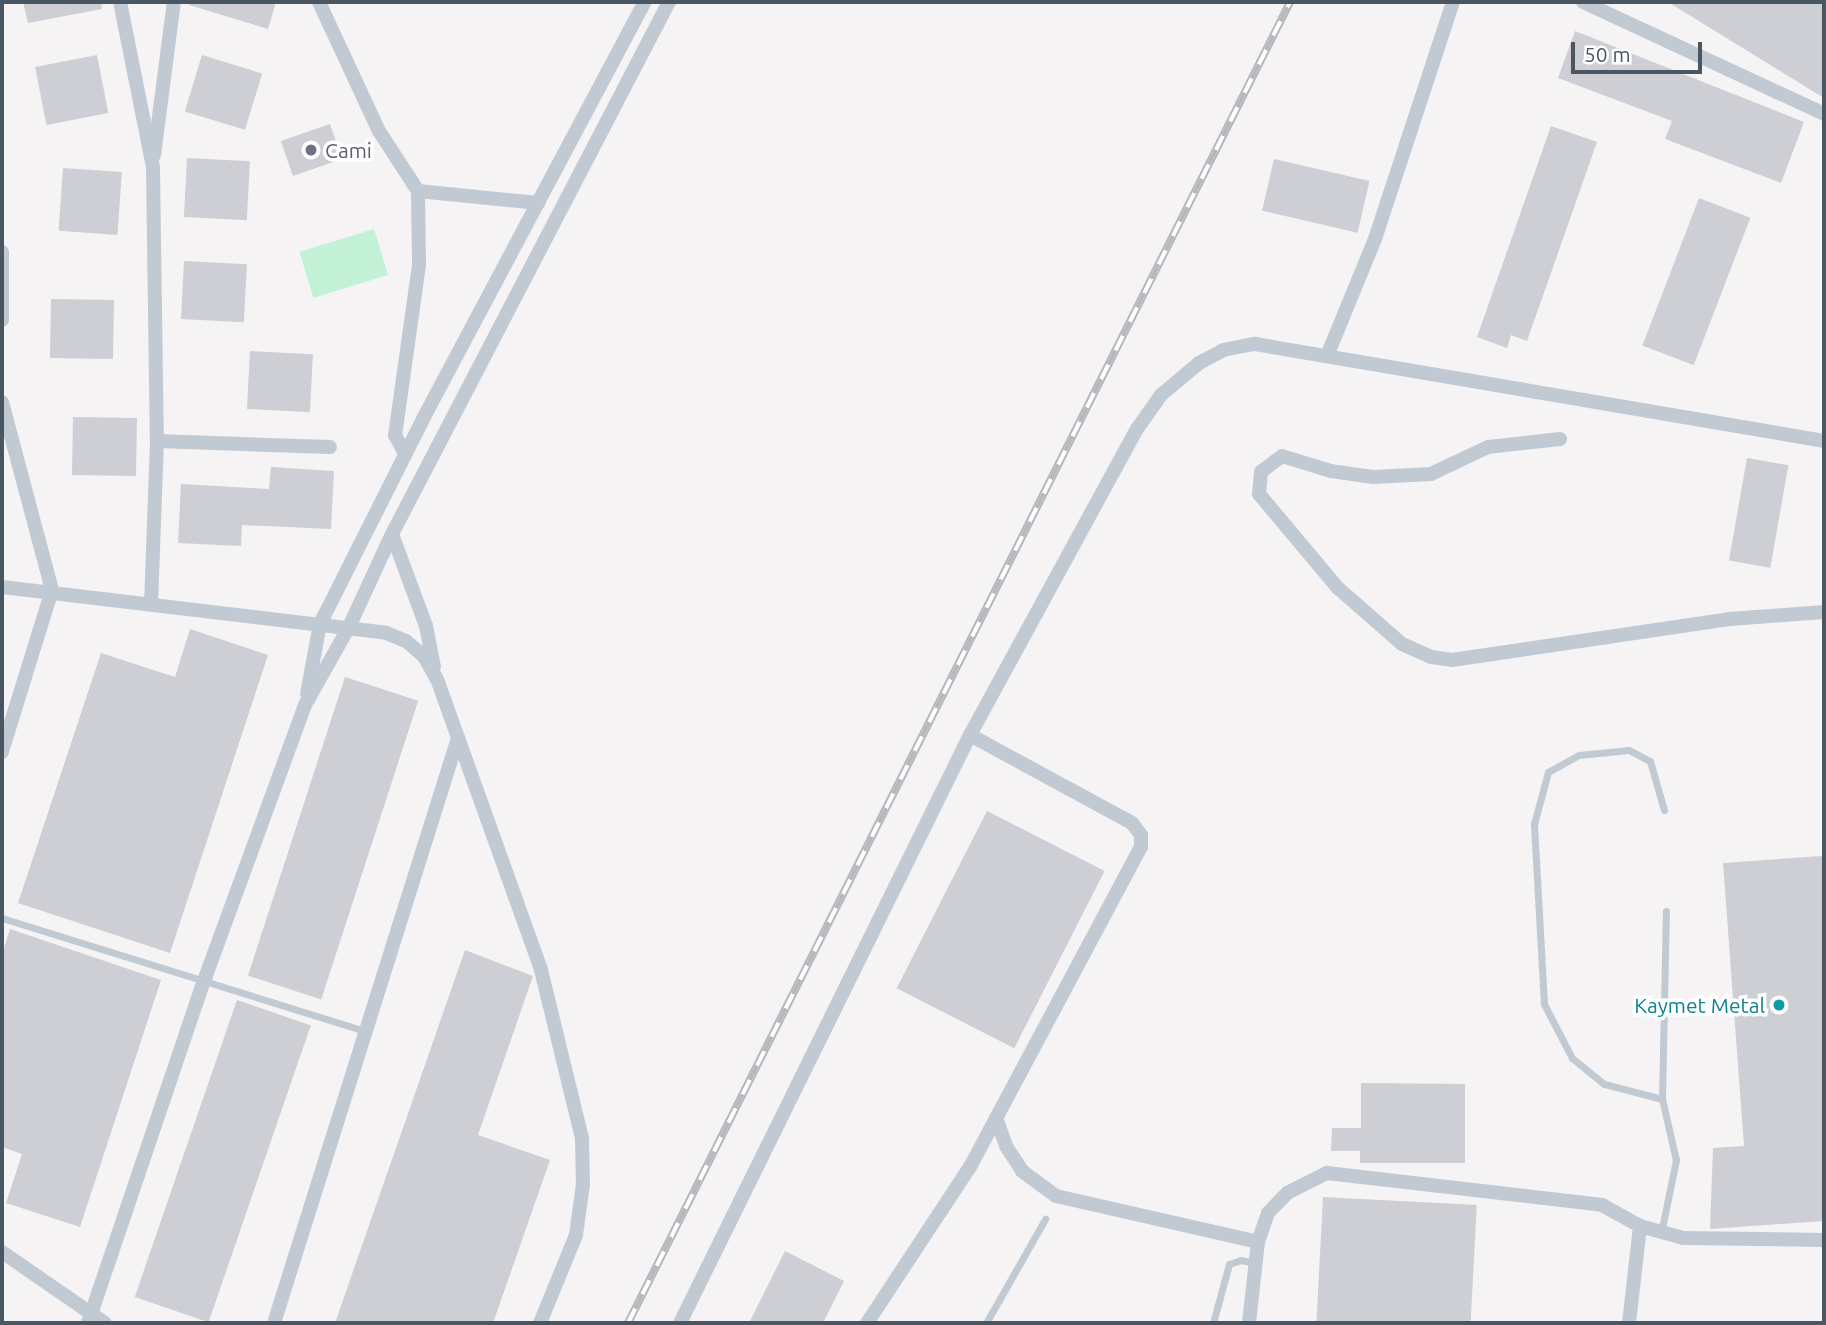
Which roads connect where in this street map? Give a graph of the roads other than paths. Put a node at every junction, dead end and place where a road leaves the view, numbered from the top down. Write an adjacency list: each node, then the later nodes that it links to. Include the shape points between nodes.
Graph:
1 (120, 2): 9 (street)
2 (174, 2): 9 (street)
3 (319, 2): 10 (street, via 379,131)
4 (645, 2): 11 (street)
5 (669, 2): 21 (street)
6 (1453, 2): 14 (street, via 1375,239)
7 (1583, 2): 8 (street)
8 (1824, 114)
9 (153, 167): 17 (street)
10 (418, 191): 11 (street); 20 (street, via 419,265 395,435)
11 (538, 203): 20 (street)
12 (2, 252): 13 (street)
13 (2, 320)
14 (1327, 356): 18 (street); 30 (street, via 1255,344 1239,346 1199,363 1161,395 1137,429)
15 (2, 402): 23 (street)
16 (1560, 439): 25 (street, via 1508,442 1468,454 1431,474 1385,477 1331,471 1282,456 1261,472 1259,494 1338,588 1402,644 1430,657 1499,654 1729,619)
17 (157, 441): 19 (street); 24 (street)
18 (1824, 442)
19 (330, 447)
20 (405, 454): 26 (street)
21 (392, 534): 27 (street); 28 (street, via 426,626)
22 (2, 587): 23 (street)
23 (52, 590): 24 (street); 32 (street)
24 (151, 603): 26 (street)
25 (1824, 611)
26 (320, 624): 27 (street); 29 (street)
27 (349, 627): 28 (street, via 406,641 424,656); 29 (street)
28 (436, 679): 31 (street)
29 (305, 705): 36 (street)
30 (970, 735): 39 (street, via 1132,823 1142,841); 51 (street)
31 (458, 738): 37 (street); 50 (street, via 541,970 582,1138 583,1184 576,1235)
32 (2, 751)
33 (1664, 810): 38 (lane, via 1650,761 1629,750 1579,755 1548,772 1534,824 1544,1004 1572,1058 1604,1084)
34 (1666, 911): 38 (lane)
35 (2, 918): 36 (lane)
36 (204, 981): 37 (lane); 47 (street)
37 (366, 1031): 49 (street)
38 (1662, 1099): 42 (lane, via 1676,1160)
39 (996, 1118): 44 (street, via 1018,1165 1056,1196); 52 (street, via 970,1167)
40 (1045, 1219): 53 (lane)
41 (1640, 1226): 42 (street); 44 (street, via 1602,1205 1327,1173 1276,1202); 56 (street)
42 (1661, 1233): 43 (street, via 1706,1241)
43 (1824, 1240)
44 (1258, 1242): 46 (street)
45 (2, 1252): 47 (street)
46 (1256, 1264): 54 (lane, via 1241,1260 1229,1264); 55 (street)
47 (90, 1319): 48 (street)
48 (105, 1323)
49 (274, 1323)
50 (540, 1323)
51 (680, 1323)
52 (867, 1323)
53 (986, 1323)
54 (1213, 1323)
55 (1249, 1323)
56 (1629, 1323)

